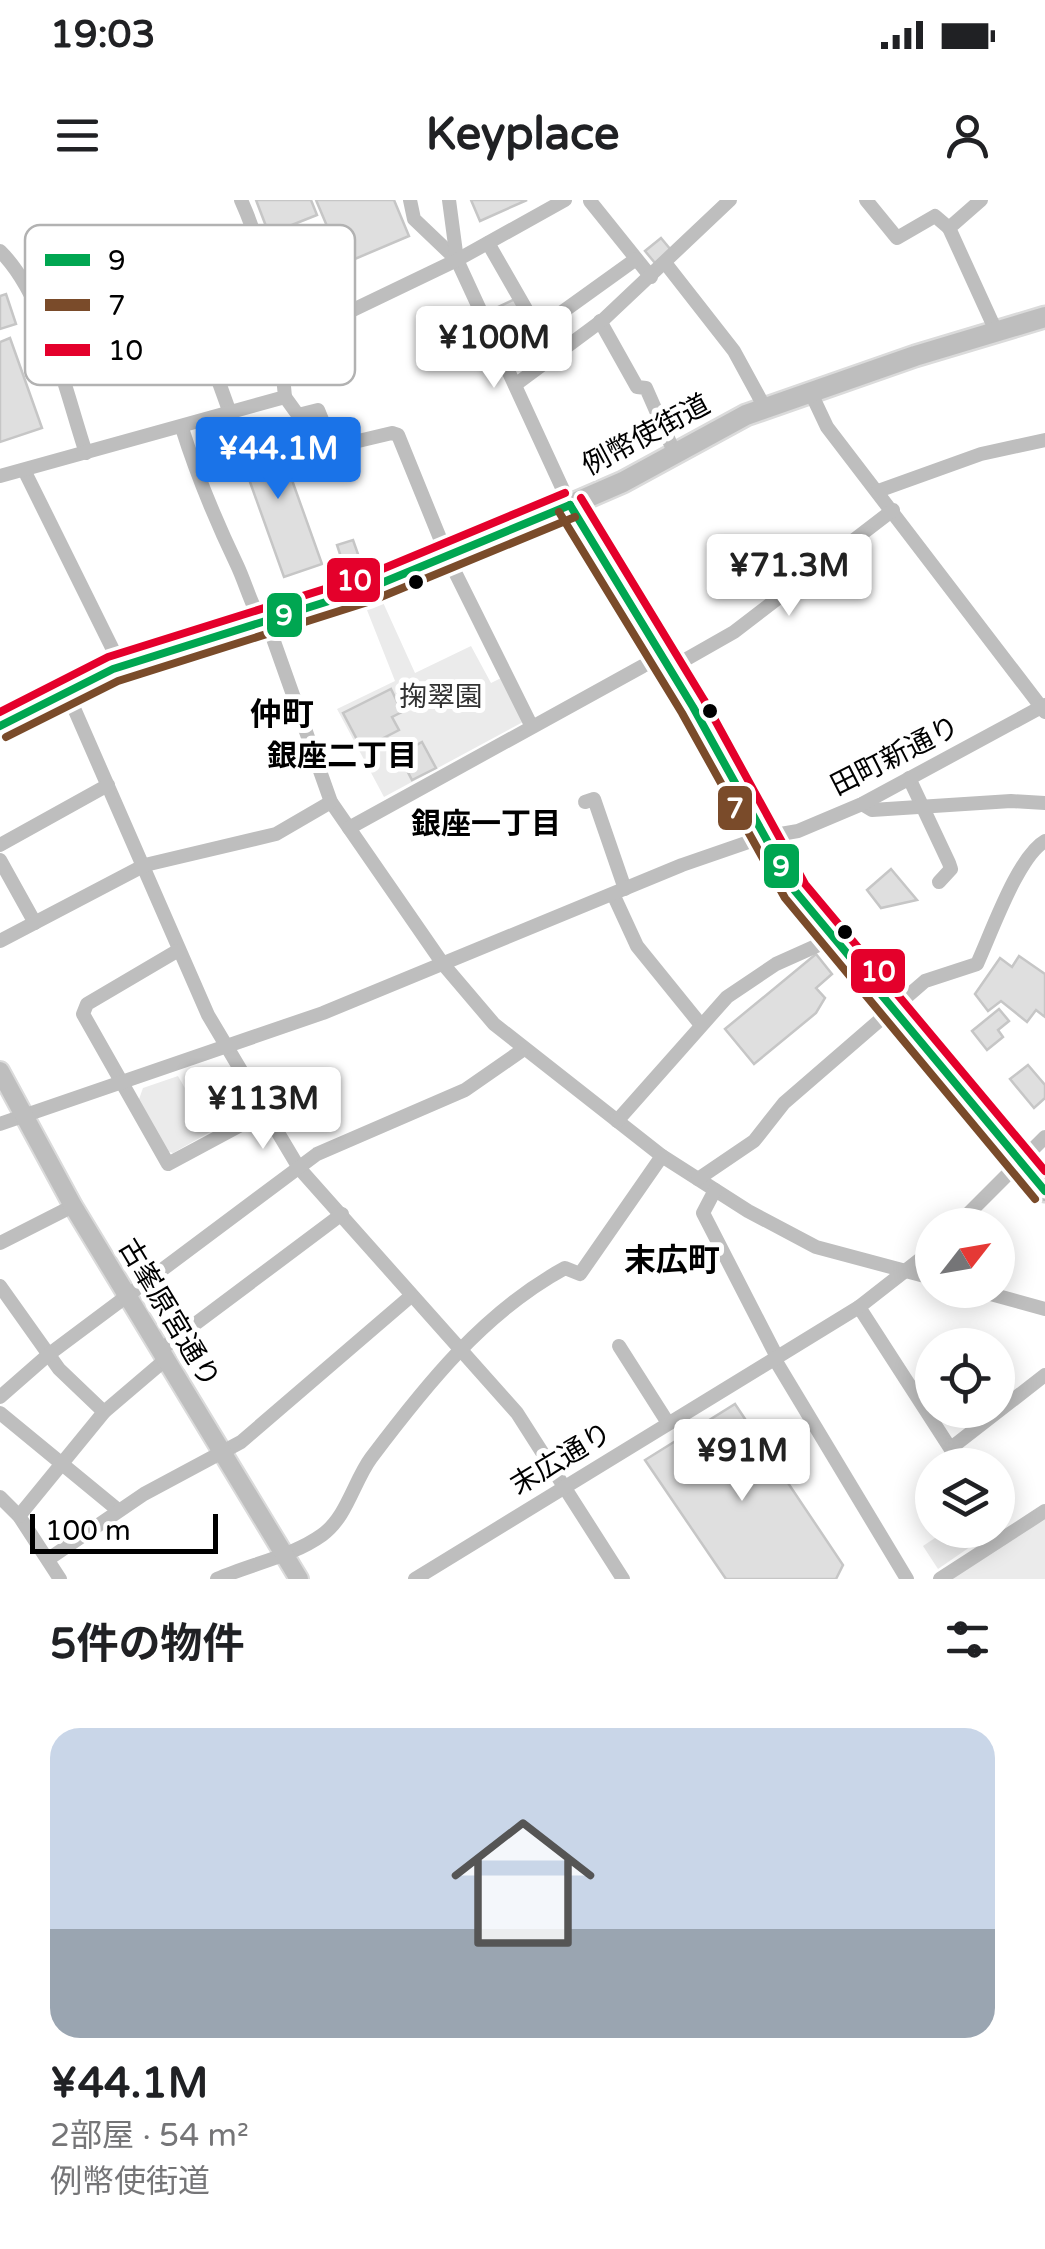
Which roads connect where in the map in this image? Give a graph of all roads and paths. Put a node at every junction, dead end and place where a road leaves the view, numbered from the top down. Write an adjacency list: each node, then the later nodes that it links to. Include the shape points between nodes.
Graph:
1 (241, 200): 9 (street)
2 (410, 200): 13 (street, via 414,219)
3 (449, 200): 13 (street)
4 (565, 200): 11 (street)
5 (730, 200): 15 (street)
6 (866, 200): 10 (street, via 897,238 936,216)
7 (980, 200): 10 (street)
8 (590, 201): 14 (street)
9 (252, 225)
10 (949, 228): 22 (street)
11 (488, 243): 13 (street); 21 (street)
12 (0, 251): 17 (street)
13 (456, 260): 18 (street); 24 (street)
14 (636, 260): 16 (street); 21 (street)
15 (666, 264): 16 (street); 30 (street, via 734,351)
16 (651, 277): 20 (street)
17 (25, 284)
18 (355, 309)
19 (1045, 318): 22 (highway, 例幣使街道)
20 (600, 322): 23 (street); 35 (street, via 637,387 646,388)
21 (540, 328): 23 (street)
22 (996, 331): 28 (highway, 例幣使街道)
23 (554, 358): 24 (street)
24 (516, 384): 39 (street)
25 (62, 385): 34 (street)
26 (220, 385): 31 (street)
27 (283, 385): 29 (street)
28 (810, 392): 30 (highway, 例幣使街道); 38 (street)
29 (284, 397): 31 (street); 41 (street, via 298,415 318,410 333,447 398,435)
30 (765, 408): 35 (highway, 例幣使街道)
31 (230, 413): 32 (street)
32 (182, 428): 34 (street); 42 (street, via 204,498)
33 (1045, 440): 38 (street, via 981,454)
34 (86, 453): 36 (street)
35 (675, 454): 39 (highway, 例幣使街道)
36 (24, 470): 37 (street); 44 (street)
37 (0, 476)
38 (878, 491): 40 (street)
39 (570, 505): 41 (highway, 例幣使街道); 43 (highway)
40 (893, 510): 43 (street, via 734,632 676,666); 46 (street)
41 (448, 558): 42 (highway, 例幣使街道); 47 (street)
42 (262, 623): 44 (highway, 例幣使街道); 51 (street)
43 (666, 663): 47 (street, via 643,666); 57 (highway)
44 (120, 666): 45 (highway, 例幣使街道)
45 (66, 690): 48 (highway, 例幣使街道); 50 (street)
46 (1044, 708): 49 (street, 田町新通り)
47 (531, 725): 56 (street)
48 (0, 726)
49 (909, 778): 54 (street, 田町新通り); 55 (street)
50 (108, 785): 59 (street); 61 (street)
51 (331, 802): 56 (street); 61 (street, via 276,834)
52 (586, 802): 63 (street, via 594,799)
53 (1045, 803): 55 (street)
54 (862, 804): 55 (street, via 872,810); 57 (street, 田町新通り, via 798,831)
55 (922, 806): 62 (street, via 950,869)
56 (348, 828): 68 (street)
57 (762, 836): 63 (street, 田町新通り); 65 (highway)
58 (1045, 841): 69 (street, via 1017,879 977,964 926,981)
59 (0, 845)
60 (0, 860): 64 (street)
61 (145, 865): 64 (street); 67 (street)
62 (938, 882)
63 (619, 892): 68 (street, 田町新通り); 70 (street, via 636,946)
64 (35, 922): 66 (street)
65 (834, 938): 69 (highway); 70 (street, via 753,977)
66 (0, 941)
67 (178, 951): 71 (street); 74 (street, via 87,1004 83,1014)
68 (443, 964): 71 (street, 田町新通り); 72 (street)
69 (893, 1010): 81 (highway); 83 (street, via 784,1103 754,1141)
70 (702, 1026): 77 (street)
71 (225, 1046): 74 (street, 田町新通り); 75 (street)
72 (524, 1050): 77 (street); 82 (street, via 465,1090 317,1154)
73 (0, 1071): 76 (main road, 古峯原宮通り)
74 (121, 1083): 75 (street, via 168,1164); 76 (street, 田町新通り)
75 (265, 1112): 82 (street)
76 (25, 1117): 78 (street, 田町新通り); 86 (main road, 古峯原宮通り)
77 (617, 1121): 80 (street)
78 (0, 1124)
79 (1045, 1137): 81 (street)
80 (662, 1156): 83 (street); 100 (street, via 580,1274 566,1268 536,1284)
81 (1021, 1162): 85 (highway); 87 (street)
82 (300, 1168): 88 (street); 95 (street)
83 (698, 1180): 84 (street)
84 (715, 1190): 91 (street, via 816,1247); 103 (street, via 703,1213)
85 (1045, 1191)
86 (73, 1206): 89 (street); 95 (main road, 古峯原宮通り)
87 (974, 1208)
88 (342, 1214): 94 (street); 102 (street)
89 (0, 1243)
90 (915, 1264): 91 (street, 末広通り)
91 (908, 1270): 92 (street); 97 (street, 末広通り)
92 (915, 1272)
93 (0, 1286): 101 (street)
94 (411, 1296): 100 (street); 110 (street)
95 (128, 1298): 101 (street); 102 (main road, 古峯原宮通り)
96 (1015, 1301): 98 (street)
97 (858, 1308): 103 (street, 末広通り); 109 (street)
98 (1045, 1310)
99 (619, 1346): 108 (street)
100 (460, 1348): 112 (street, via 517,1414); 119 (street, via 369,1460 331,1527)
101 (48, 1354): 105 (street); 106 (street)
102 (162, 1356): 106 (street); 110 (main road, 古峯原宮通り)
103 (775, 1358): 108 (street, 末広通り); 126 (street)
104 (1045, 1374): 109 (street)
105 (0, 1397)
106 (104, 1412): 111 (street)
107 (0, 1413): 111 (street)
108 (668, 1423): 112 (street, 末広通り)
109 (951, 1448)
110 (221, 1453): 114 (street); 119 (main road, 古峯原宮通り)
111 (62, 1464): 114 (street); 116 (street)
112 (563, 1487): 124 (street, 末広通り); 125 (street)
113 (0, 1498): 116 (street)
114 (118, 1510): 120 (street)
115 (1045, 1511): 117 (street)
116 (20, 1516): 120 (street)
117 (1015, 1524)
118 (978, 1548): 127 (street)
119 (283, 1553): 122 (street); 123 (main road, 古峯原宮通り)
120 (50, 1558): 121 (street)
121 (60, 1579)
122 (218, 1579)
123 (299, 1579)
124 (415, 1579)
125 (623, 1579)
126 (907, 1579)
127 (940, 1579)

